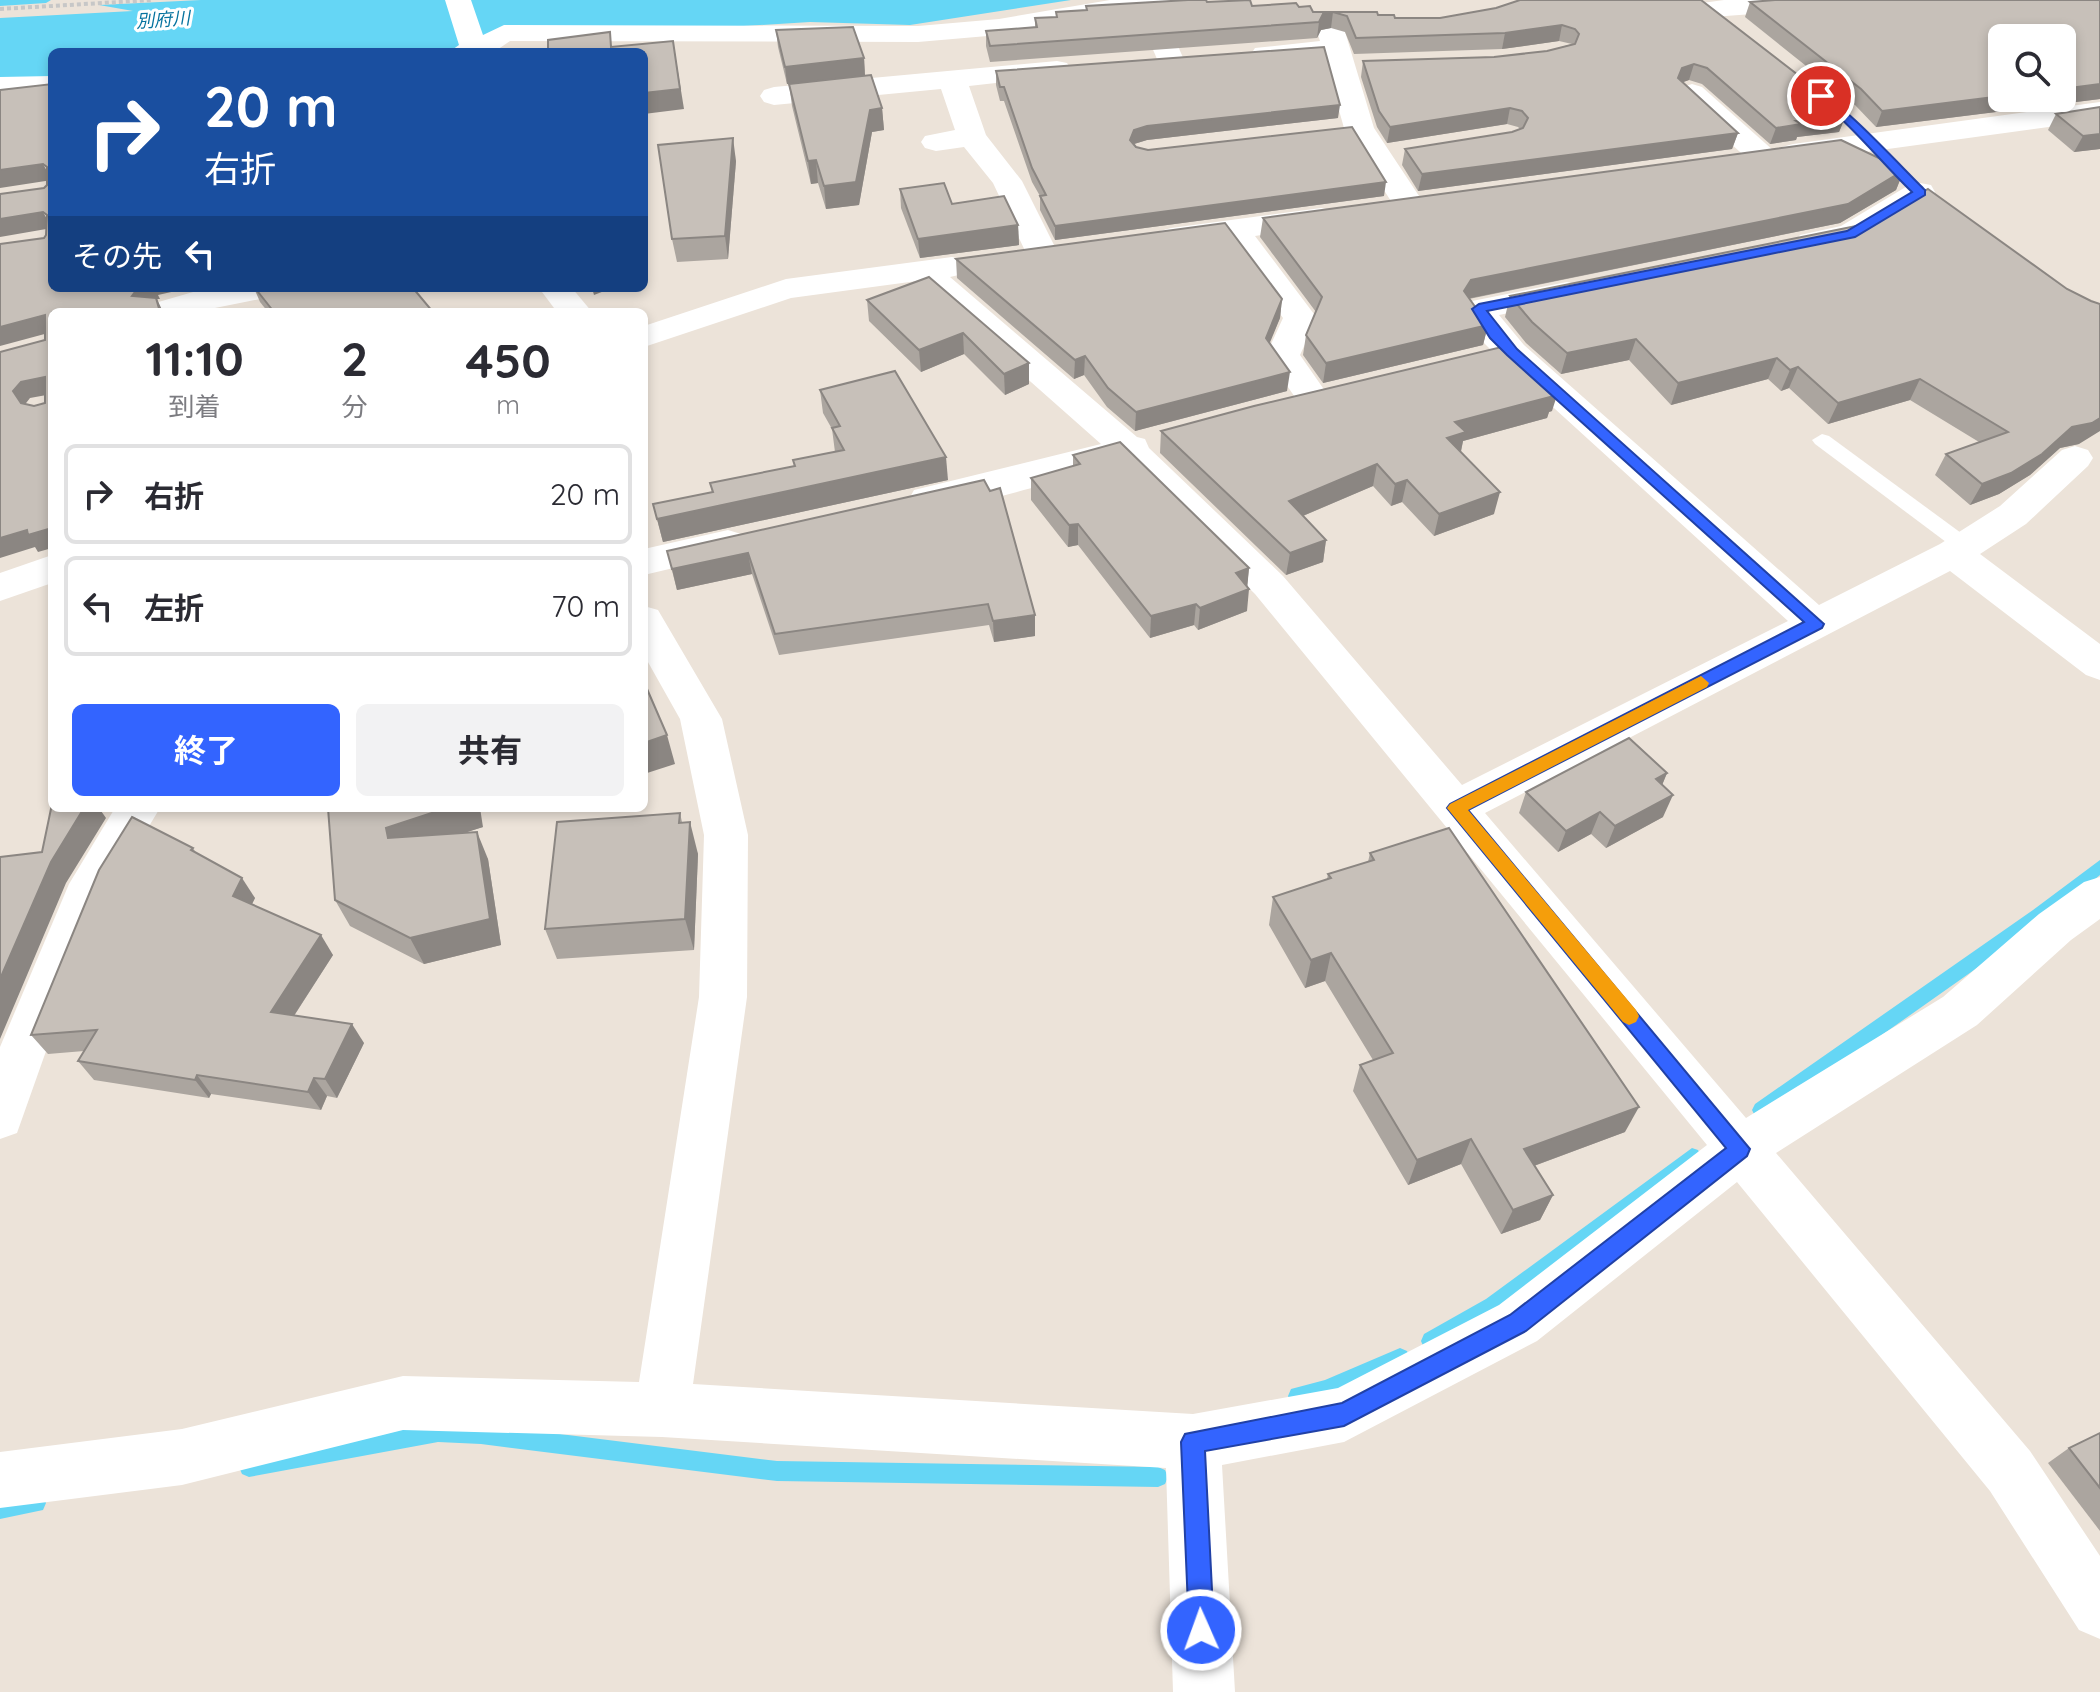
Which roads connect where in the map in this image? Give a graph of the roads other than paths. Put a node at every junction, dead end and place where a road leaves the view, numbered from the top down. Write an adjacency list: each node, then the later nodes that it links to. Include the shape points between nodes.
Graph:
1 (458, 0): 7 (street)
2 (1187, 0): 8 (street, via 918,34 504,33)
3 (1836, 0): 4 (street)
4 (1703, 5): 5 (street)
5 (1748, 38)
6 (1334, 47): 9 (street); 12 (street); 21 (street)
7 (474, 48)
8 (482, 48)
9 (1245, 55)
10 (1200, 58): 11 (street, via 1167,53)
11 (1138, 63)
12 (1369, 65)
13 (1091, 66): 14 (street)
14 (952, 78): 18 (street, via 823,83); 23 (street)
15 (48, 85): 16 (street)
16 (0, 86)
17 (1690, 92): 25 (street, via 1748,159)
18 (774, 96)
19 (2100, 111): 25 (street)
20 (1843, 113): 25 (street)
21 (1359, 128): 22 (street); 26 (street, via 1390,154 1395,207)
22 (1328, 132)
23 (972, 137): 24 (street); 29 (street, via 1007,181 1028,257)
24 (936, 142)
25 (1869, 143): 28 (street, via 1933,202 1851,234)
26 (1234, 229): 27 (street); 37 (street, via 1300,318 1283,355 1330,397)
27 (1145, 241)
28 (1778, 249)
29 (924, 271): 36 (street, via 786,289); 39 (street)
30 (1601, 285): 47 (street, via 1479,309 1495,335 1496,356)
31 (255, 292): 33 (street)
32 (558, 292): 35 (street)
33 (235, 298): 34 (street)
34 (181, 308)
35 (572, 308)
36 (648, 336)
37 (1274, 410)
38 (1822, 440): 43 (lane)
39 (1143, 444): 41 (street); 50 (street)
40 (2075, 458): 43 (street, via 2013,515)
41 (888, 507)
42 (761, 536): 44 (street)
43 (1959, 550): 47 (street); 49 (street)
44 (648, 561)
45 (48, 570): 46 (street)
46 (0, 588)
47 (1816, 624): 50 (street)
48 (648, 627): 56 (street, via 701,719 726,835 723,997)
49 (2100, 665)
50 (1456, 808): 55 (street)
51 (136, 812): 53 (street, via 91,884)
52 (2100, 895): 55 (street, via 2055,927 1960,1011)
53 (11, 1055): 54 (street)
54 (0, 1117)
55 (1740, 1149): 57 (street, via 1518,1323 1344,1414); 59 (street, via 2010,1471)
56 (662, 1410): 57 (street); 58 (street, via 403,1403 182,1457)
57 (1193, 1442): 60 (street)
58 (0, 1480)
59 (2100, 1609)
60 (1204, 1692)

